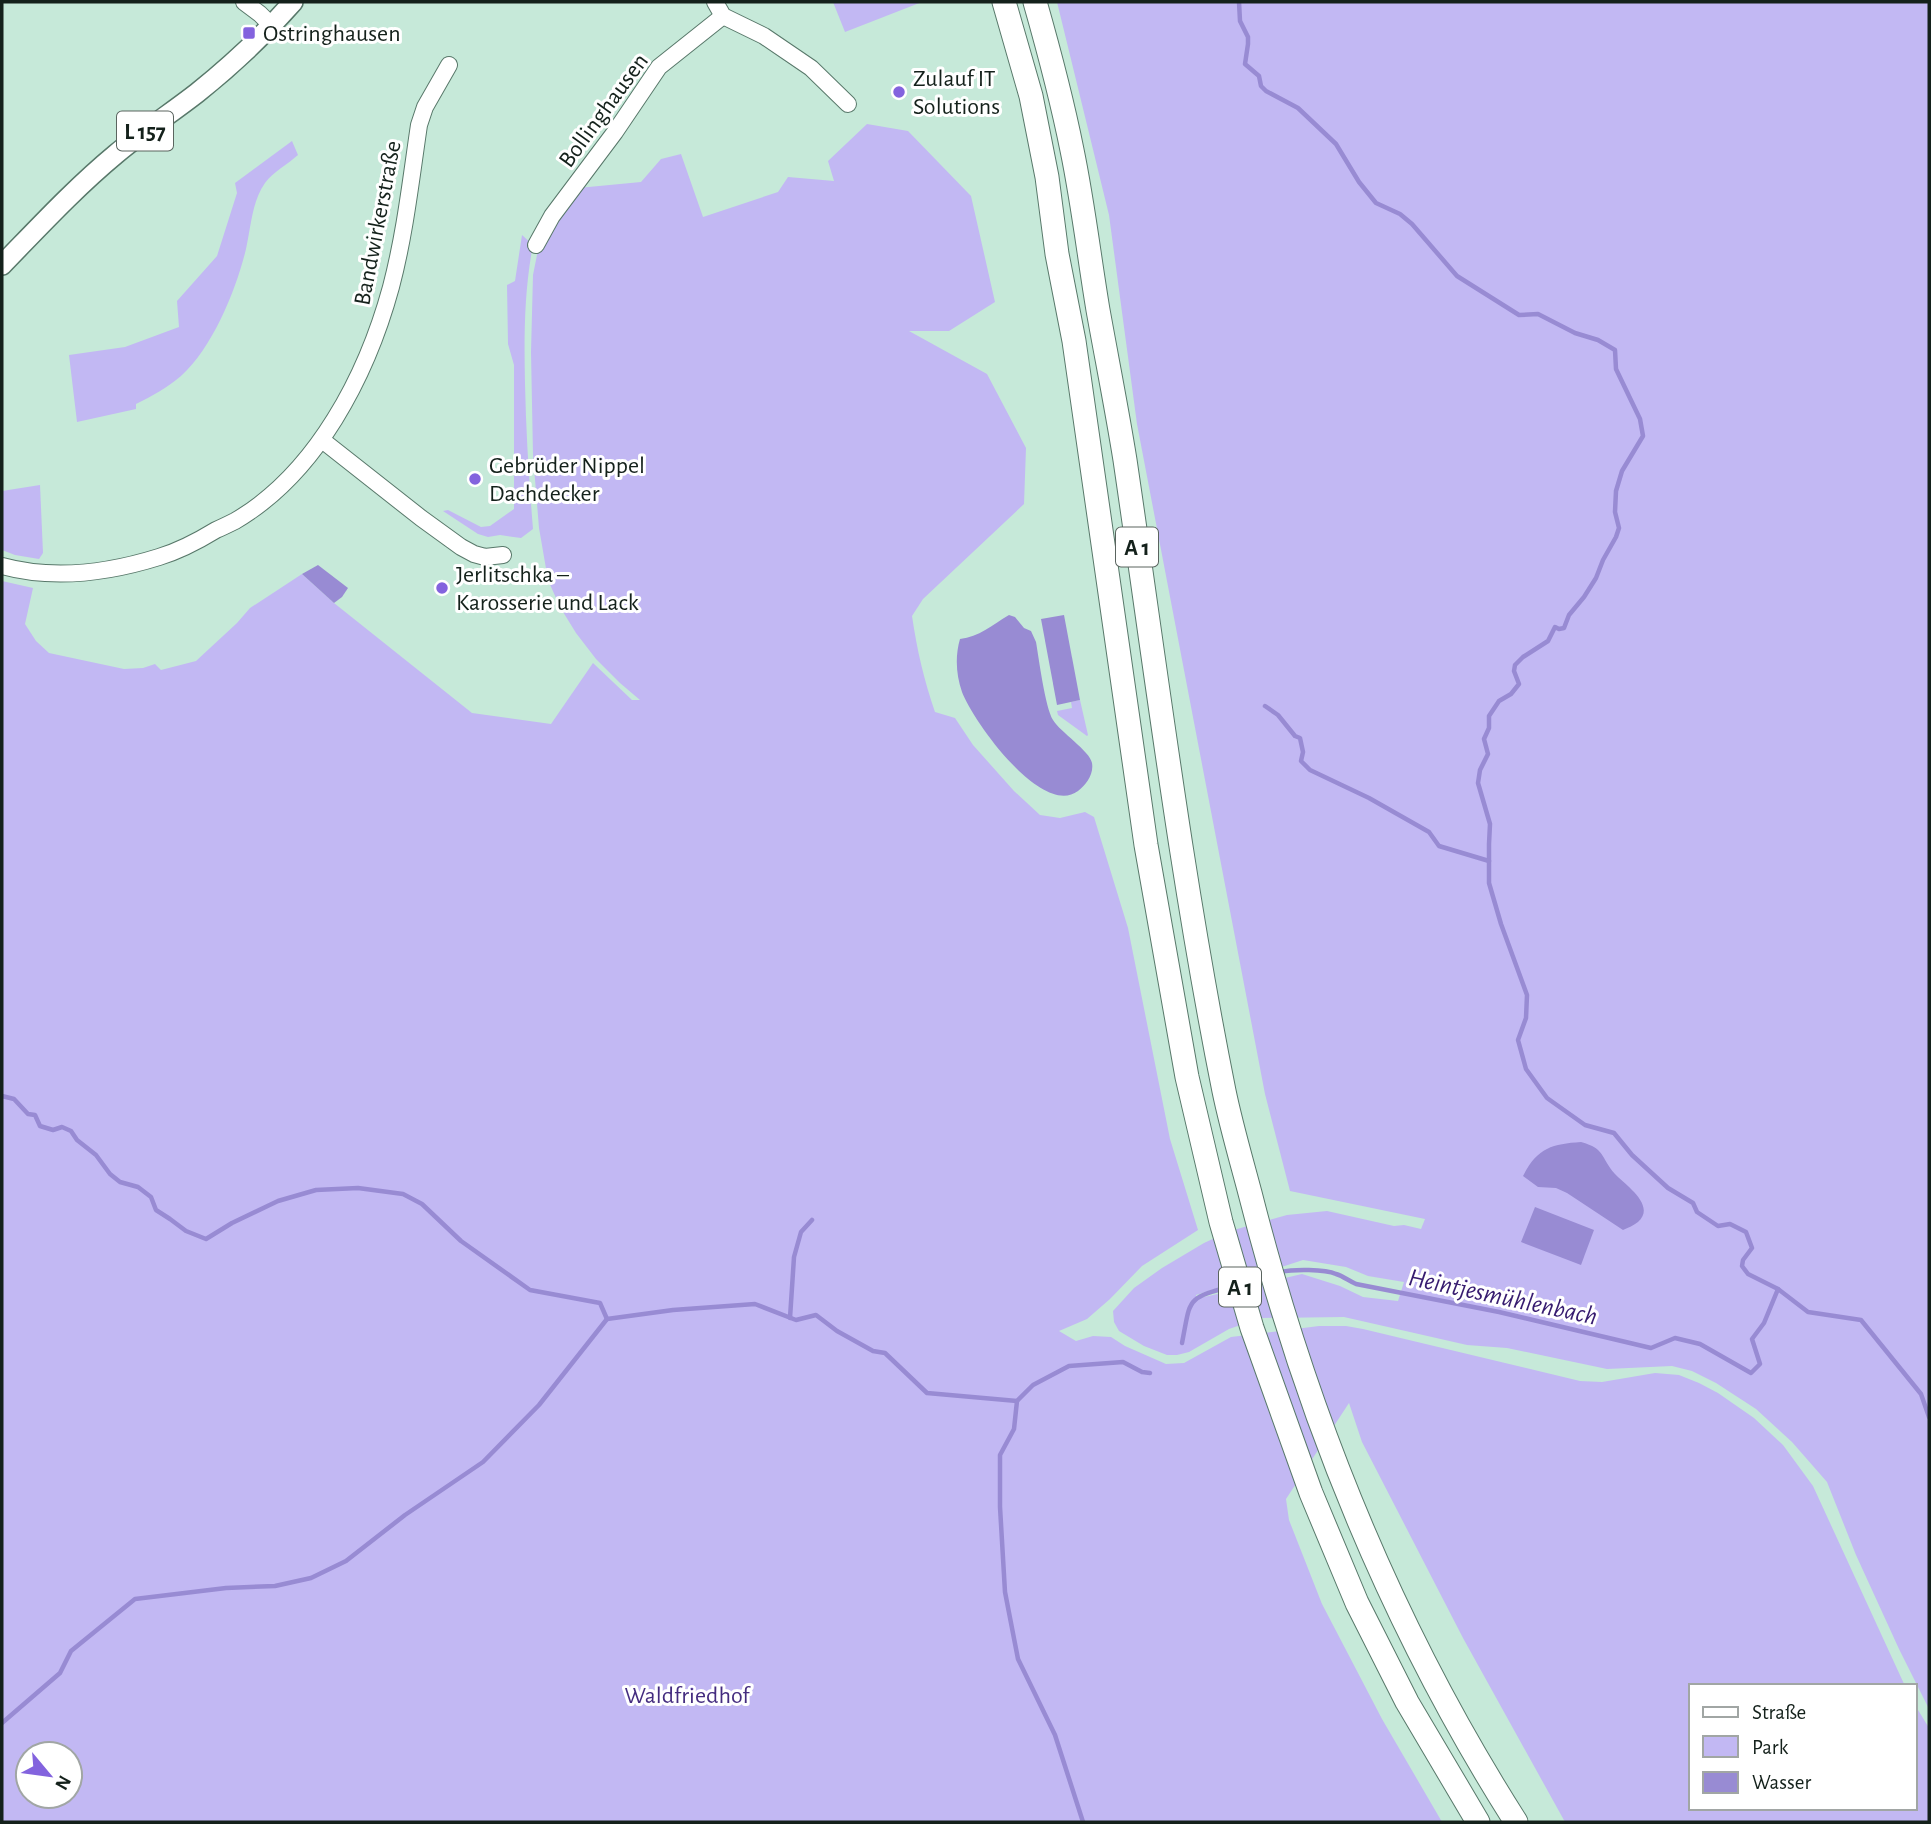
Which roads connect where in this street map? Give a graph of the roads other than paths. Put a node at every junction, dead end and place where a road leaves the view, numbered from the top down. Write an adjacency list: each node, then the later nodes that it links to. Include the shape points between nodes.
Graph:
1 (244, 2): 6 (street)
2 (293, 2): 6 (main road, L 157)
3 (1004, 2): 14 (highway, A 1, via 1031,96 1047,177 1146,845 1186,1077 1224,1236 1311,1493 1357,1603 1407,1702)
4 (1035, 2): 15 (highway, A 1, via 1086,224 1179,838 1225,1095 1269,1269 1333,1457 1384,1578 1445,1702)
5 (719, 9): 8 (street, Bollinghausen, via 811,68); 9 (street, Bollinghausen, via 659,67)
6 (272, 26): 10 (main road, L 157, via 220,74 96,171)
7 (449, 65): 11 (street, Bandwirkerstraße, via 419,125 399,250 382,318 359,373)
8 (848, 104)
9 (536, 245)
10 (2, 265)
11 (322, 440): 12 (street, via 461,547 485,557); 13 (street, Bandwirkerstraße, via 255,507 177,551 132,565 83,572 45,573)
12 (503, 555)
13 (2, 565)
14 (1478, 1822)
15 (1516, 1822)

